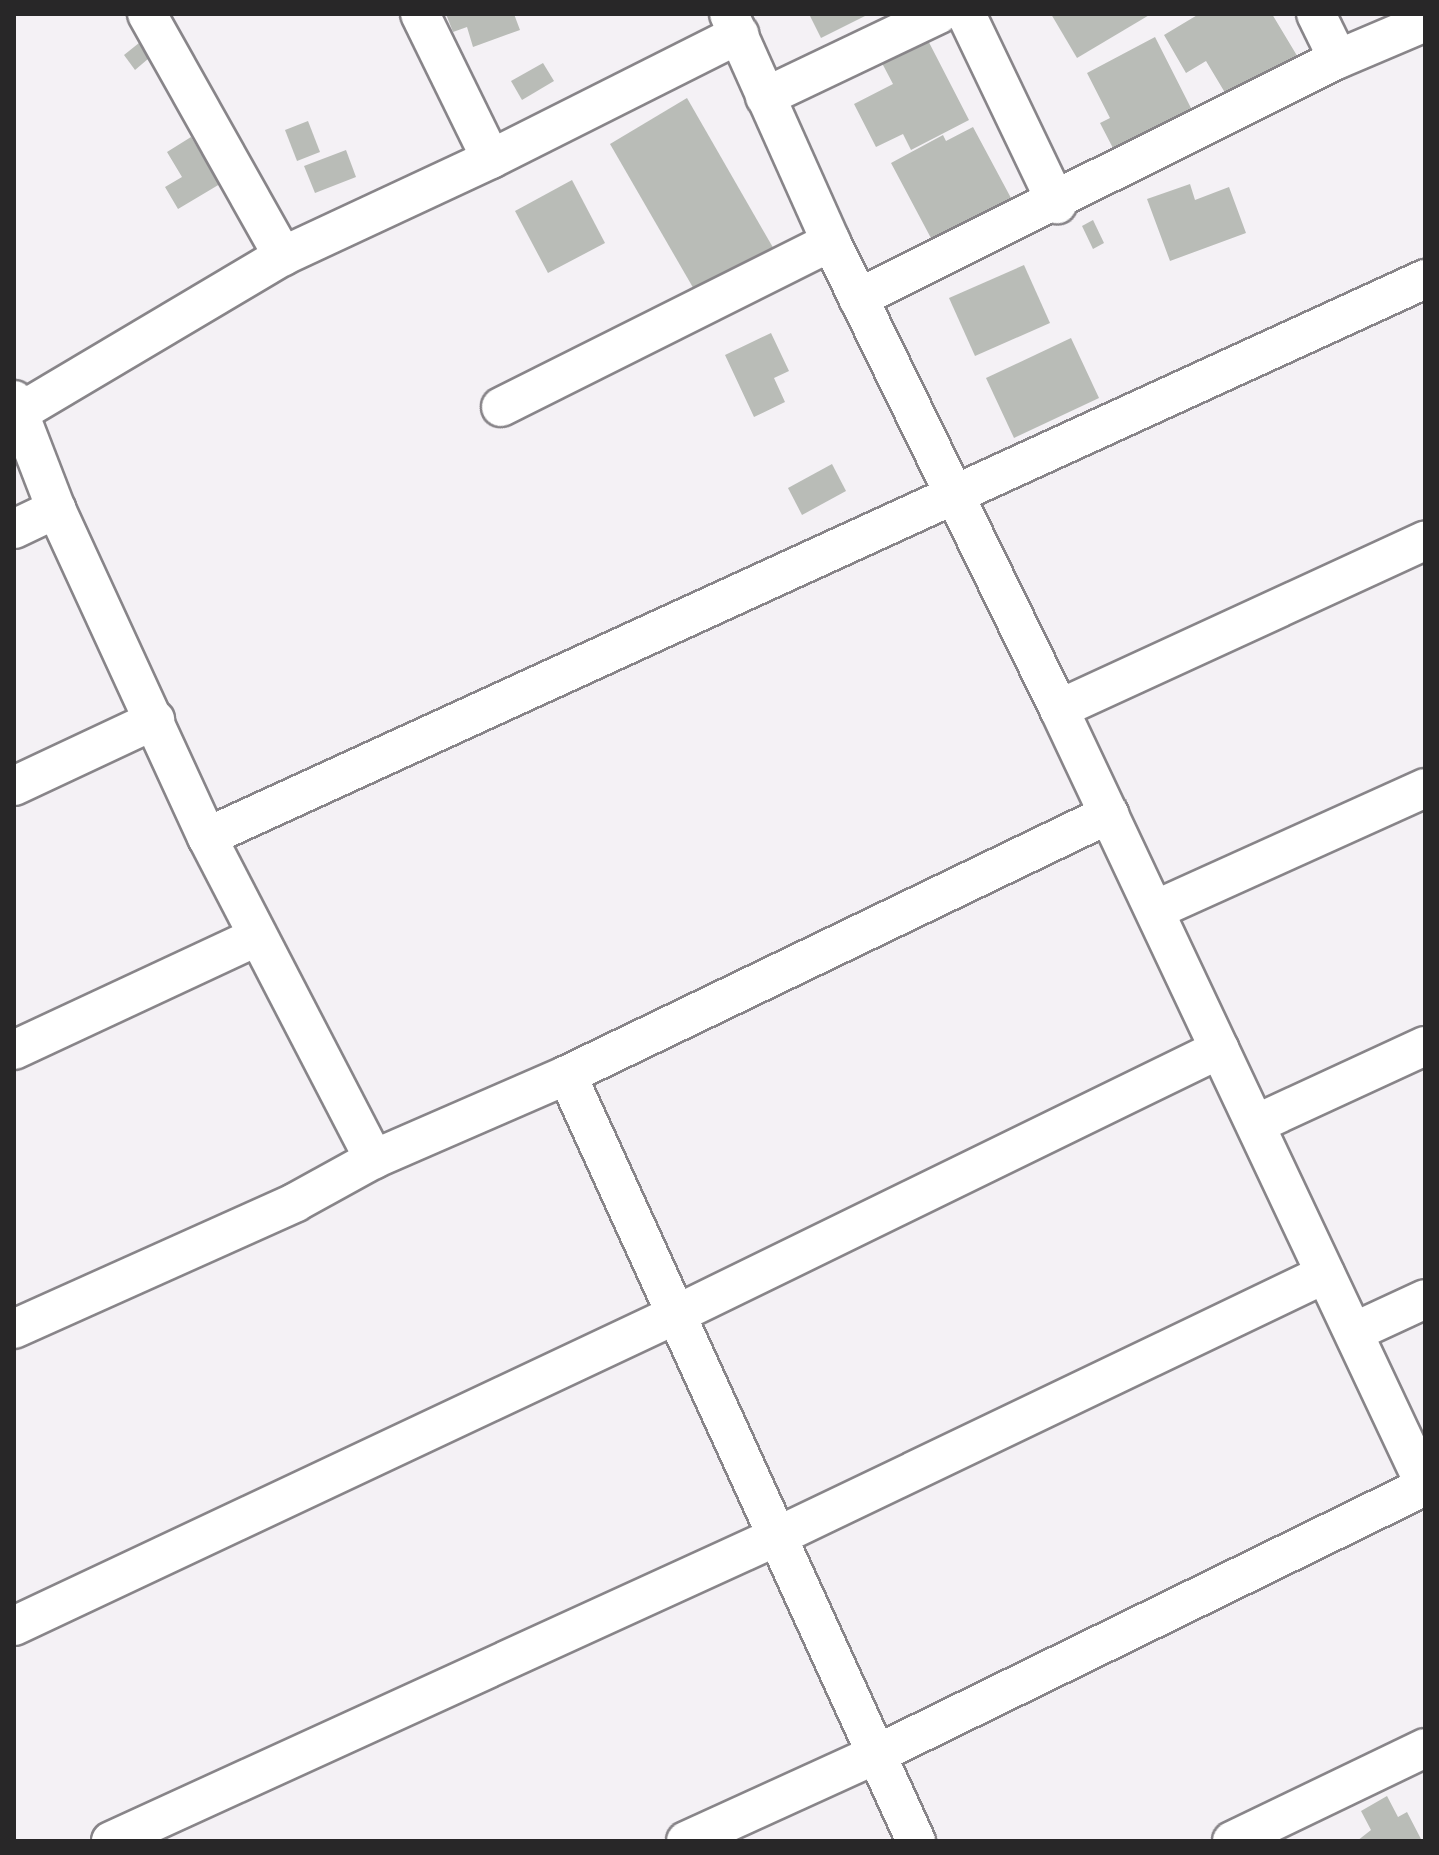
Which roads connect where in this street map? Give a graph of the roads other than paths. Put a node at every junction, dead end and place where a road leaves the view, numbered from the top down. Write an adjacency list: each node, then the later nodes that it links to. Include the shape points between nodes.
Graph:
1 (147, 14): 13 (street)
2 (420, 14): 10 (street)
3 (939, 14): 9 (street)
4 (966, 14): 11 (street)
5 (1316, 14): 8 (street)
6 (1425, 22): 8 (street)
7 (734, 24): 9 (street); 10 (street)
8 (1338, 59): 11 (street)
9 (765, 97): 12 (street)
10 (491, 159): 13 (street)
11 (1057, 204): 15 (street)
12 (831, 242): 15 (street); 17 (street)
13 (283, 256): 16 (street)
14 (1425, 279): 18 (street)
15 (858, 298): 18 (street)
16 (17, 406): 19 (street)
17 (501, 407)
18 (953, 491): 22 (street); 27 (street)
19 (56, 509): 20 (street); 23 (street)
20 (14, 529)
21 (1425, 541): 22 (street)
22 (1059, 709): 26 (street)
23 (155, 720): 24 (street); 27 (street)
24 (14, 786)
25 (1425, 788): 28 (street)
26 (1109, 814): 28 (street); 33 (street)
27 (207, 837): 29 (street)
28 (1155, 910): 31 (street)
29 (256, 937): 32 (street); 35 (street)
30 (1425, 1046): 34 (street)
31 (1220, 1049): 34 (street); 38 (street)
32 (14, 1050)
33 (567, 1075): 35 (street); 38 (street)
34 (1256, 1124): 36 (street)
35 (374, 1159): 39 (street, via 296,1202)
36 (1325, 1274): 40 (street); 42 (street)
37 (1425, 1299): 40 (street)
38 (675, 1315): 42 (street); 43 (street)
39 (14, 1329)
40 (1354, 1332): 41 (street)
41 (1425, 1485): 45 (street)
42 (776, 1537): 45 (street); 46 (street)
43 (14, 1626)
44 (1425, 1748): 49 (street)
45 (875, 1755): 47 (street); 48 (street)
46 (111, 1841)
47 (686, 1841)
48 (916, 1841)
49 (1232, 1841)

